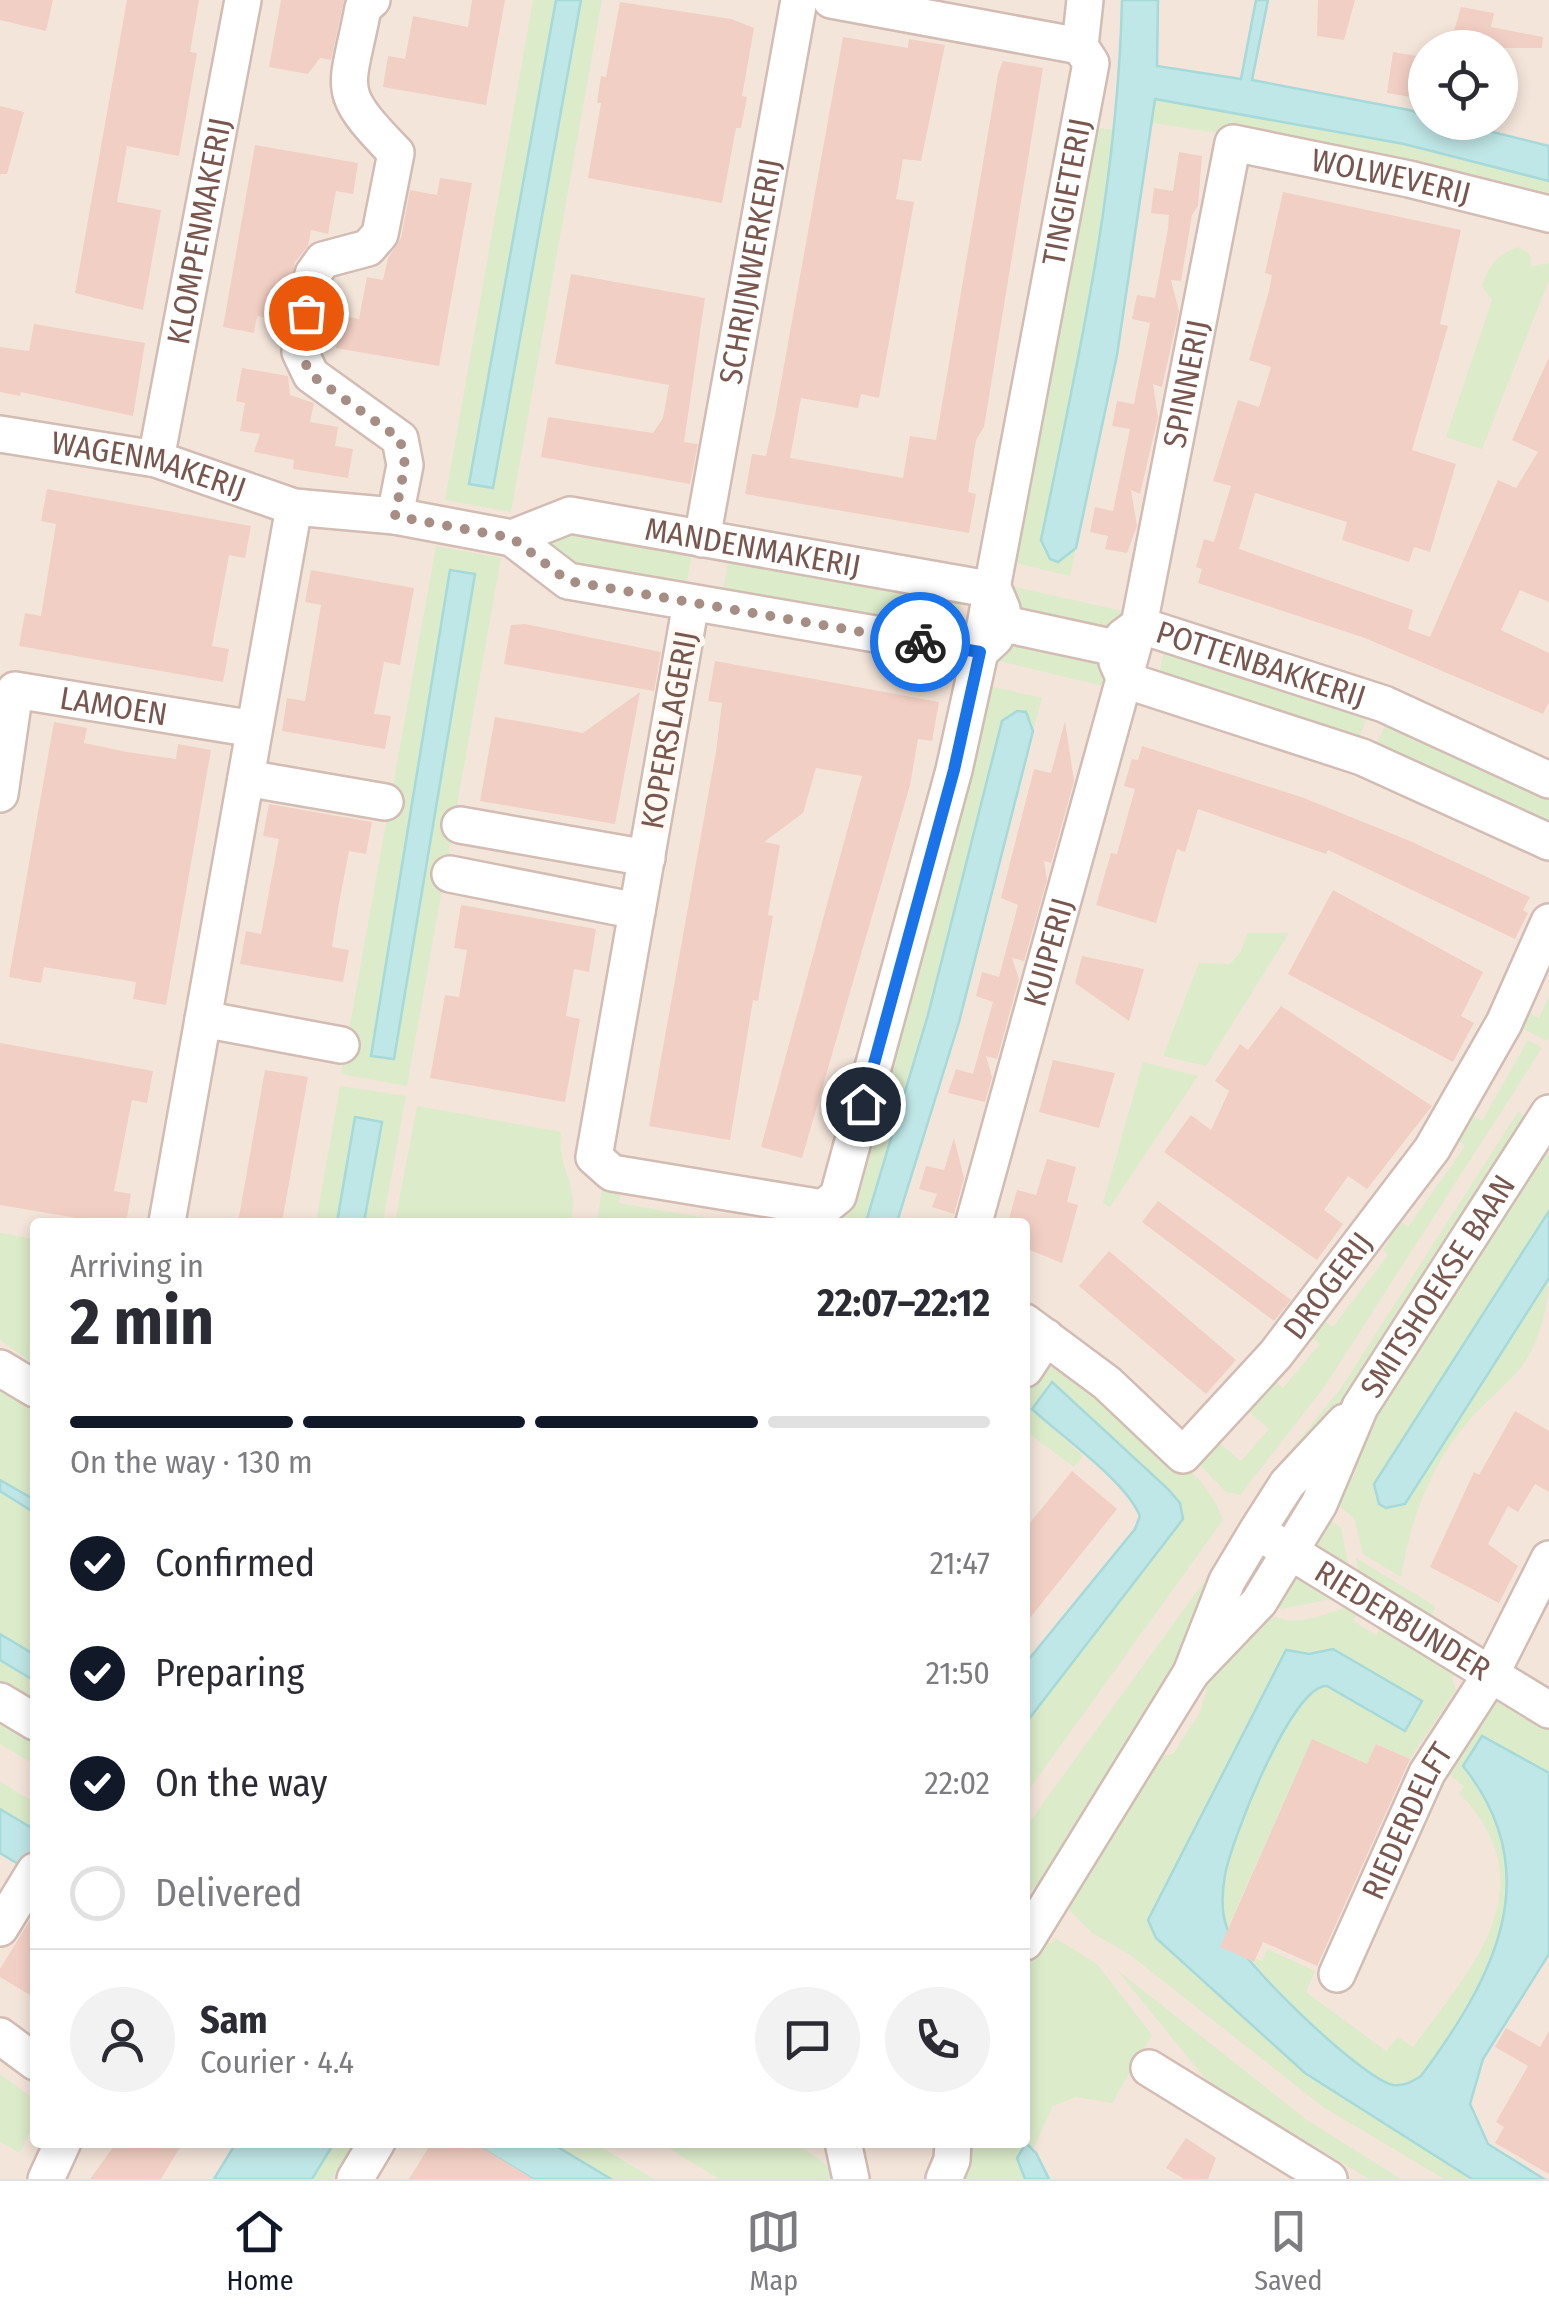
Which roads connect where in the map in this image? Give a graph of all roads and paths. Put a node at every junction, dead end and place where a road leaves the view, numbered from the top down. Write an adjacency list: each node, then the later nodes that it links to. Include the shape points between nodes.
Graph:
1 (242, 0): 10 (street, KLOMPENMAKERIJ)
2 (372, 0): 12 (street, via 363,8 347,91 352,108 396,152 380,234 368,248 323,260 313,274 300,352 311,375 400,439 405,465)
3 (799, 0): 14 (street, SCHRIJNWERKERIJ)
4 (831, 0): 6 (street)
5 (1085, 0): 6 (street, TINGIETERIJ)
6 (1080, 46): 15 (street, TINGIETERIJ, via 1091,63 1084,116)
7 (1233, 143): 8 (street, WOLWEVERIJ); 18 (street, SPINNERIJ)
8 (1549, 214)
9 (0, 434): 10 (street, WAGENMAKERIJ)
10 (156, 459): 11 (street, WAGENMAKERIJ)
11 (294, 508): 12 (street, WAGENMAKERIJ); 23 (street)
12 (395, 516): 13 (street, MANDENMAKERIJ)
13 (512, 538): 14 (street, MANDENMAKERIJ, via 570,515); 16 (street, MANDENMAKERIJ, via 568,581)
14 (702, 540): 15 (street, MANDENMAKERIJ)
15 (994, 590): 17 (street); 20 (street)
16 (691, 603): 20 (street, MANDENMAKERIJ); 31 (street, KOPERSLAGERIJ)
17 (1009, 625): 19 (street, POTTENBAKKERIJ); 20 (street)
18 (1139, 625): 19 (street, POTTENBAKKERIJ); 21 (street, POTTENBAKKERIJ); 22 (street, POTTENBAKKERIJ)
19 (1110, 647): 21 (street, POTTENBAKKERIJ)
20 (980, 652): 38 (street, KOPERSLAGERIJ, via 838,1196)
21 (1125, 680): 24 (street, POTTENBAKKERIJ); 40 (street, KUIPERIJ)
22 (1384, 704): 24 (street, POTTENBAKKERIJ); 26 (street, POTTENBAKKERIJ)
23 (254, 729): 25 (street); 27 (street, LAMOEN, via 15,690)
24 (1362, 757): 30 (street, POTTENBAKKERIJ)
25 (246, 778): 28 (street); 35 (street)
26 (1549, 780)
27 (0, 794)
28 (385, 802)
29 (460, 825): 31 (street, KOPERSLAGERIJ)
30 (1549, 842)
31 (647, 858): 33 (street, KOPERSLAGERIJ)
32 (450, 874): 33 (street)
33 (638, 911): 38 (street, KOPERSLAGERIJ, via 594,1157 612,1173)
34 (1549, 922): 41 (street, DROGERIJ, via 1504,1023 1432,1149 1276,1354 1183,1455 1106,1382)
35 (203, 1019): 36 (street); 39 (street)
36 (342, 1045)
37 (1549, 1113): 44 (street, SMITSHOEKSE BAAN)
38 (807, 1216)
39 (168, 1218)
40 (975, 1218)
41 (1035, 1330)
42 (0, 1368): 43 (street)
43 (30, 1386)
44 (1360, 1407): 45 (street, SMITSHOEKSE BAAN, via 1287,1484); 46 (street, SMITSHOEKSE BAAN, via 1320,1504)
45 (1257, 1531): 46 (street, RIEDERBUNDER); 48 (street, SMITSHOEKSE BAAN, via 1227,1581)
46 (1290, 1552): 48 (street, SMITSHOEKSE BAAN, via 1258,1602); 49 (street, RIEDERBUNDER)
47 (1549, 1559): 49 (street, RIEDERDELFT)
48 (1192, 1672): 55 (street, SMITSHOEKSE BAAN)
49 (1490, 1676): 51 (street, RIEDERBUNDER); 56 (street, RIEDERDELFT, via 1427,1773)
50 (0, 1701): 52 (street)
51 (1549, 1710)
52 (30, 1719)
53 (30, 1879): 54 (street)
54 (0, 1928)
55 (1030, 1934)
56 (1337, 1974)
57 (0, 2036): 58 (street)
58 (30, 2058)
59 (1149, 2068): 68 (street)
60 (61, 2148): 64 (street)
61 (373, 2148): 65 (street)
62 (844, 2148): 66 (street)
63 (953, 2148): 67 (street)
64 (46, 2179)
65 (355, 2179)
66 (851, 2179)
67 (944, 2179)
68 (1329, 2179)

